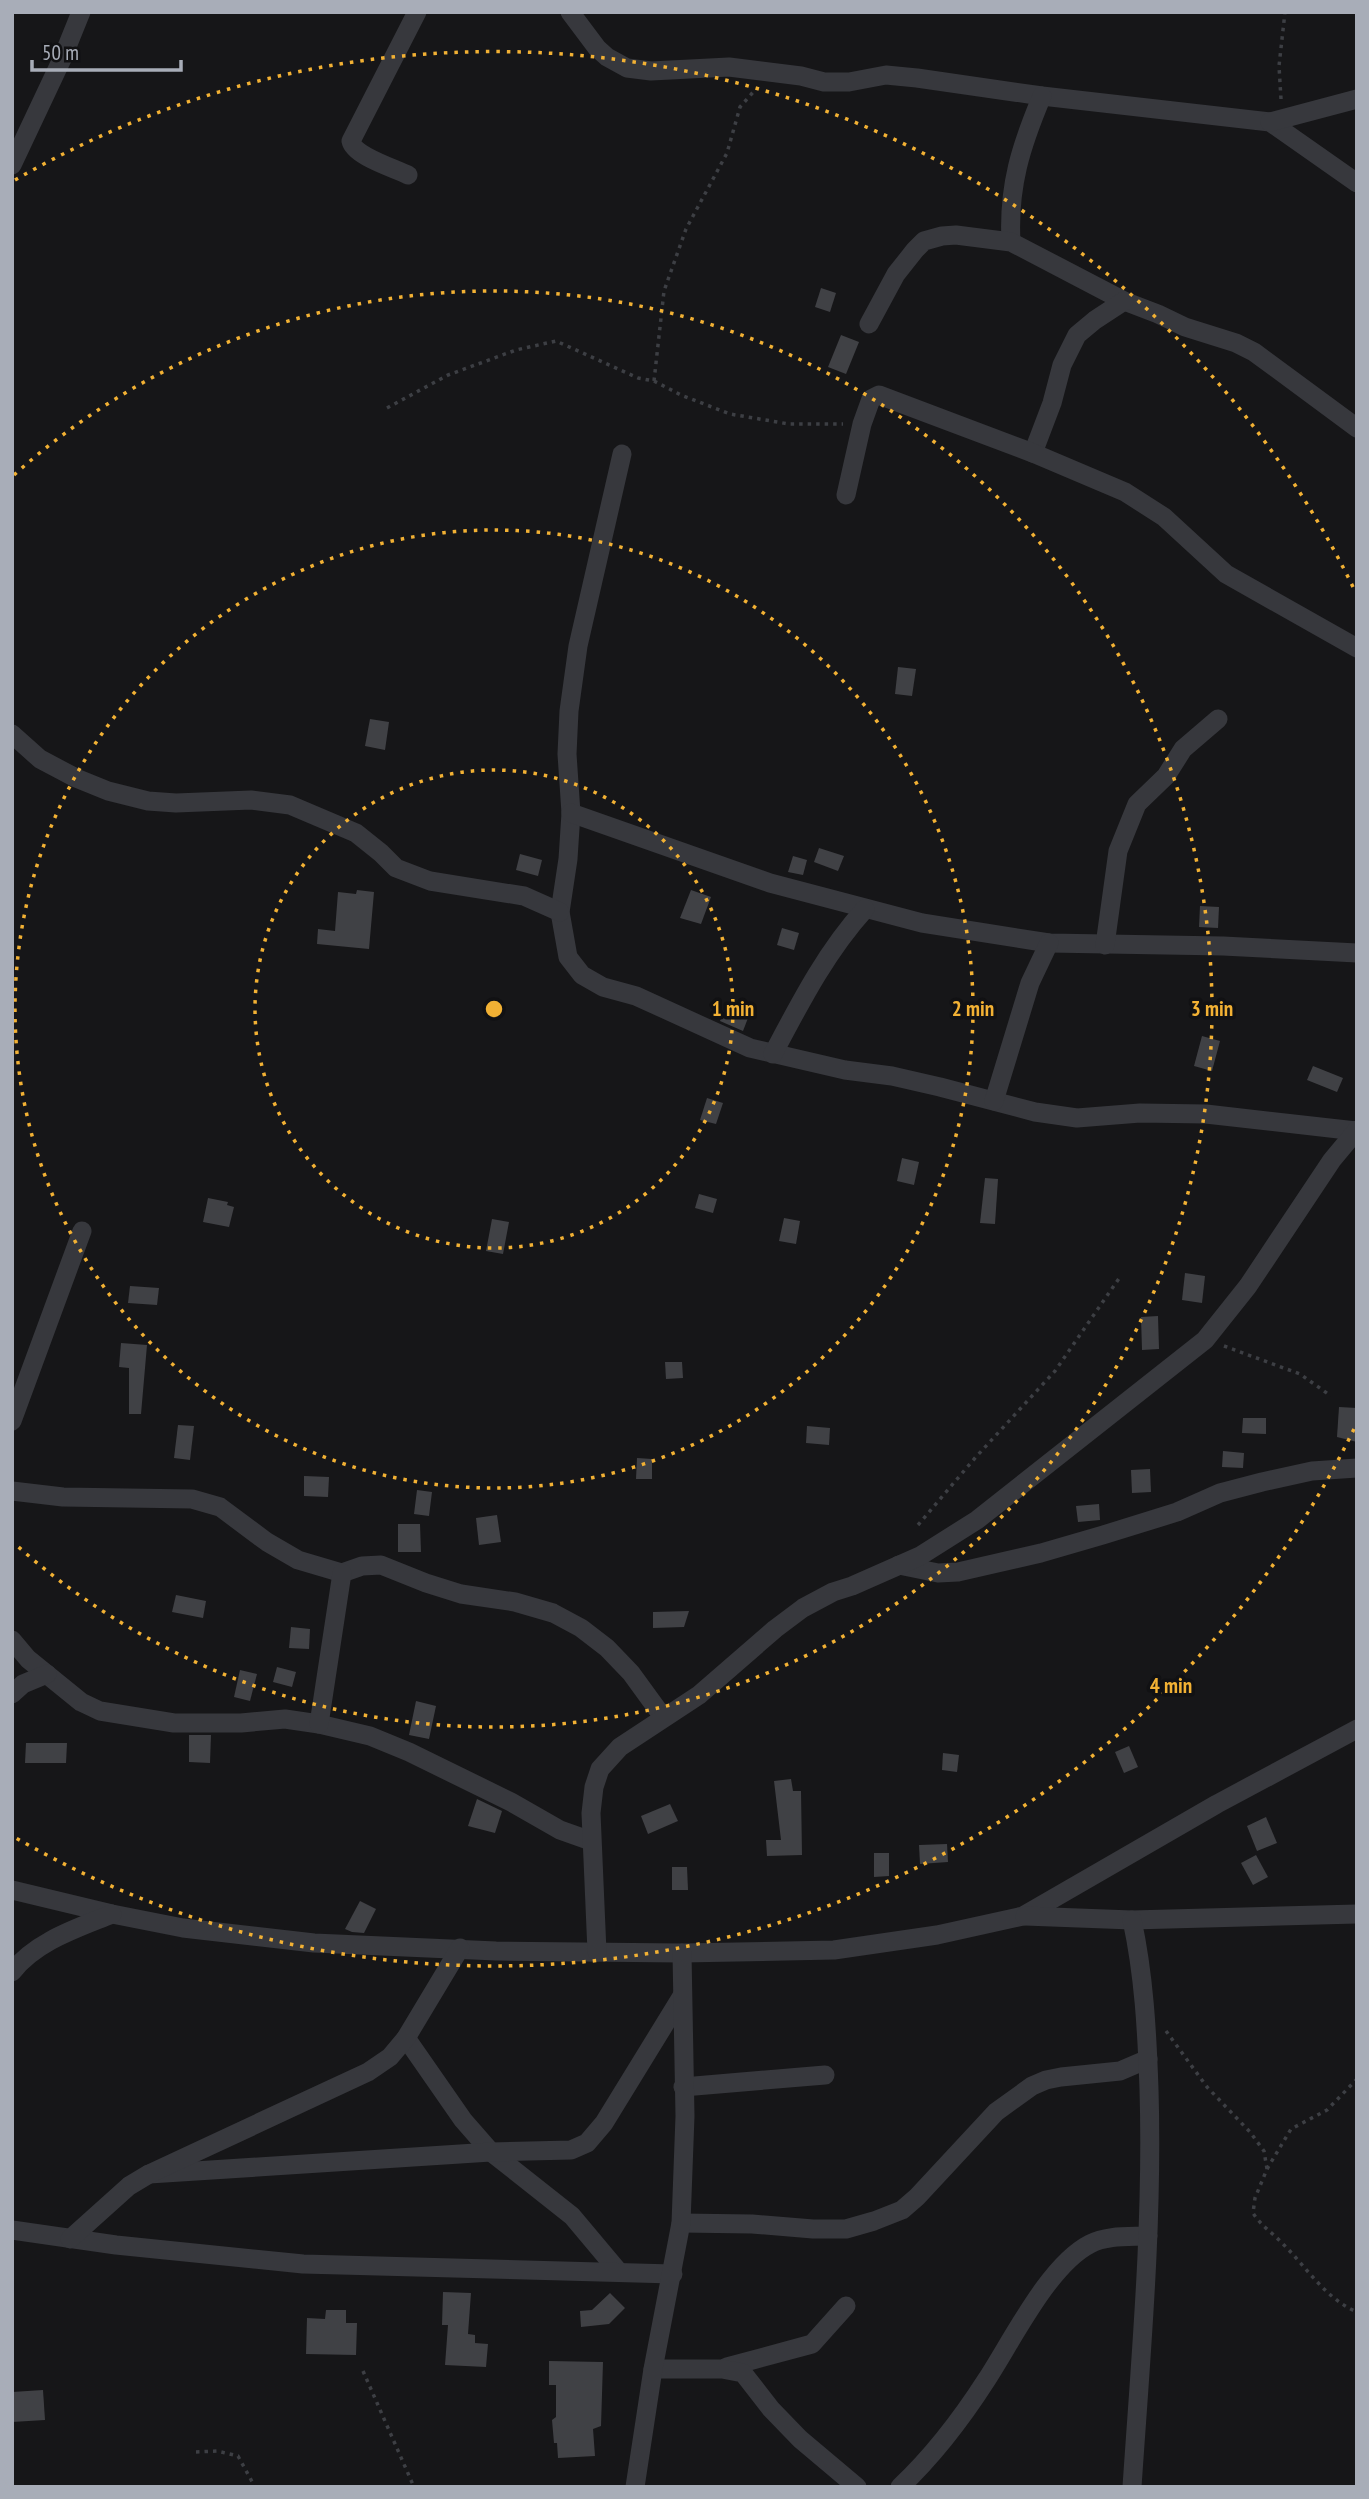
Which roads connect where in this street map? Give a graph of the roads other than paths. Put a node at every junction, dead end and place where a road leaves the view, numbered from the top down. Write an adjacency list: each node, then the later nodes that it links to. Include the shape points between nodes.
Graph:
1 (81, 12): 7 (street)
2 (417, 12): 8 (street, via 351,141 359,153)
3 (570, 12): 4 (street, via 597,48 627,68 729,67 824,82 886,75)
4 (1042, 96): 6 (street); 10 (street, via 1013,178)
5 (1357, 99): 6 (street)
6 (1279, 120): 9 (street)
7 (12, 165)
8 (408, 175)
9 (1357, 183)
10 (1011, 242): 11 (street); 12 (street, via 956,235 924,241 896,274)
11 (1124, 301): 13 (street, via 1254,352); 14 (street, via 1077,335 1062,365)
12 (869, 324)
13 (1357, 428)
14 (1033, 453): 16 (street, via 879,395 871,399 862,424); 17 (street, via 1125,492 1164,517 1226,574)
15 (622, 454): 20 (street, via 574,672 568,743)
16 (846, 495)
17 (1357, 648)
18 (1218, 719): 24 (street, via 1183,749 1166,776 1137,804 1118,851)
19 (12, 734): 22 (street, via 40,759 108,791 148,801 251,800 290,805 356,833 396,868 430,881 524,896)
20 (571, 813): 21 (street, via 756,878); 22 (street)
21 (865, 909): 23 (street); 26 (street, via 818,971)
22 (560, 912): 26 (street, via 568,957 582,975)
23 (1049, 943): 24 (street); 27 (street, via 1030,983)
24 (1105, 945): 25 (street)
25 (1357, 953)
26 (773, 1054): 27 (street)
27 (994, 1101): 28 (street, via 1063,1117 1206,1114)
28 (1356, 1131): 33 (street, via 1205,1340 977,1520)
29 (82, 1231): 30 (street)
30 (12, 1421)
31 (1357, 1468): 33 (street, via 1312,1471 1220,1493 1103,1535 958,1573)
32 (12, 1491): 34 (street, via 63,1497 192,1499 220,1507 298,1560)
33 (898, 1565): 38 (street, via 803,1608 699,1695)
34 (342, 1573): 38 (street, via 382,1565 461,1594 553,1613 607,1648); 39 (street)
35 (12, 1640): 36 (street)
36 (47, 1674): 37 (street); 39 (street, via 100,1712 174,1723 285,1719)
37 (12, 1694)
38 (663, 1717): 41 (street, via 620,1747 600,1769 594,1787)
39 (319, 1724): 41 (street, via 370,1736 409,1752 559,1830)
40 (1357, 1729): 45 (street)
41 (591, 1841): 48 (street)
42 (12, 1890): 43 (street)
43 (112, 1914): 47 (street, via 249,1936); 50 (street, via 40,1947)
44 (1357, 1914): 46 (street)
45 (1023, 1916): 46 (street); 49 (street, via 834,1950)
46 (1132, 1920): 53 (street)
47 (460, 1948): 48 (street); 52 (street)
48 (597, 1952): 49 (street)
49 (682, 1953): 51 (street)
50 (12, 1972)
51 (682, 1996): 55 (street); 56 (street, via 587,2143 571,2150)
52 (406, 2038): 56 (street); 57 (street, via 368,2073)
53 (1148, 2059): 58 (street, via 1120,2071 1062,2077 1032,2086 996,2112 902,2210 874,2221 846,2229); 60 (street)
54 (825, 2075): 55 (street)
55 (683, 2087): 58 (street)
56 (491, 2152): 57 (street); 62 (street, via 572,2216)
57 (149, 2174): 61 (street)
58 (681, 2223): 63 (street)
59 (12, 2230): 61 (street)
60 (1148, 2236): 69 (street, via 1093,2242 1071,2256 951,2431); 70 (street)
61 (70, 2239): 62 (street, via 303,2264)
62 (619, 2273): 63 (street)
63 (673, 2274): 65 (street)
64 (846, 2306): 66 (street, via 812,2344)
65 (653, 2369): 66 (street); 67 (street)
66 (722, 2369): 68 (street, via 743,2373 800,2439)
67 (635, 2487)
68 (857, 2487)
69 (900, 2487)
70 (1132, 2487)

